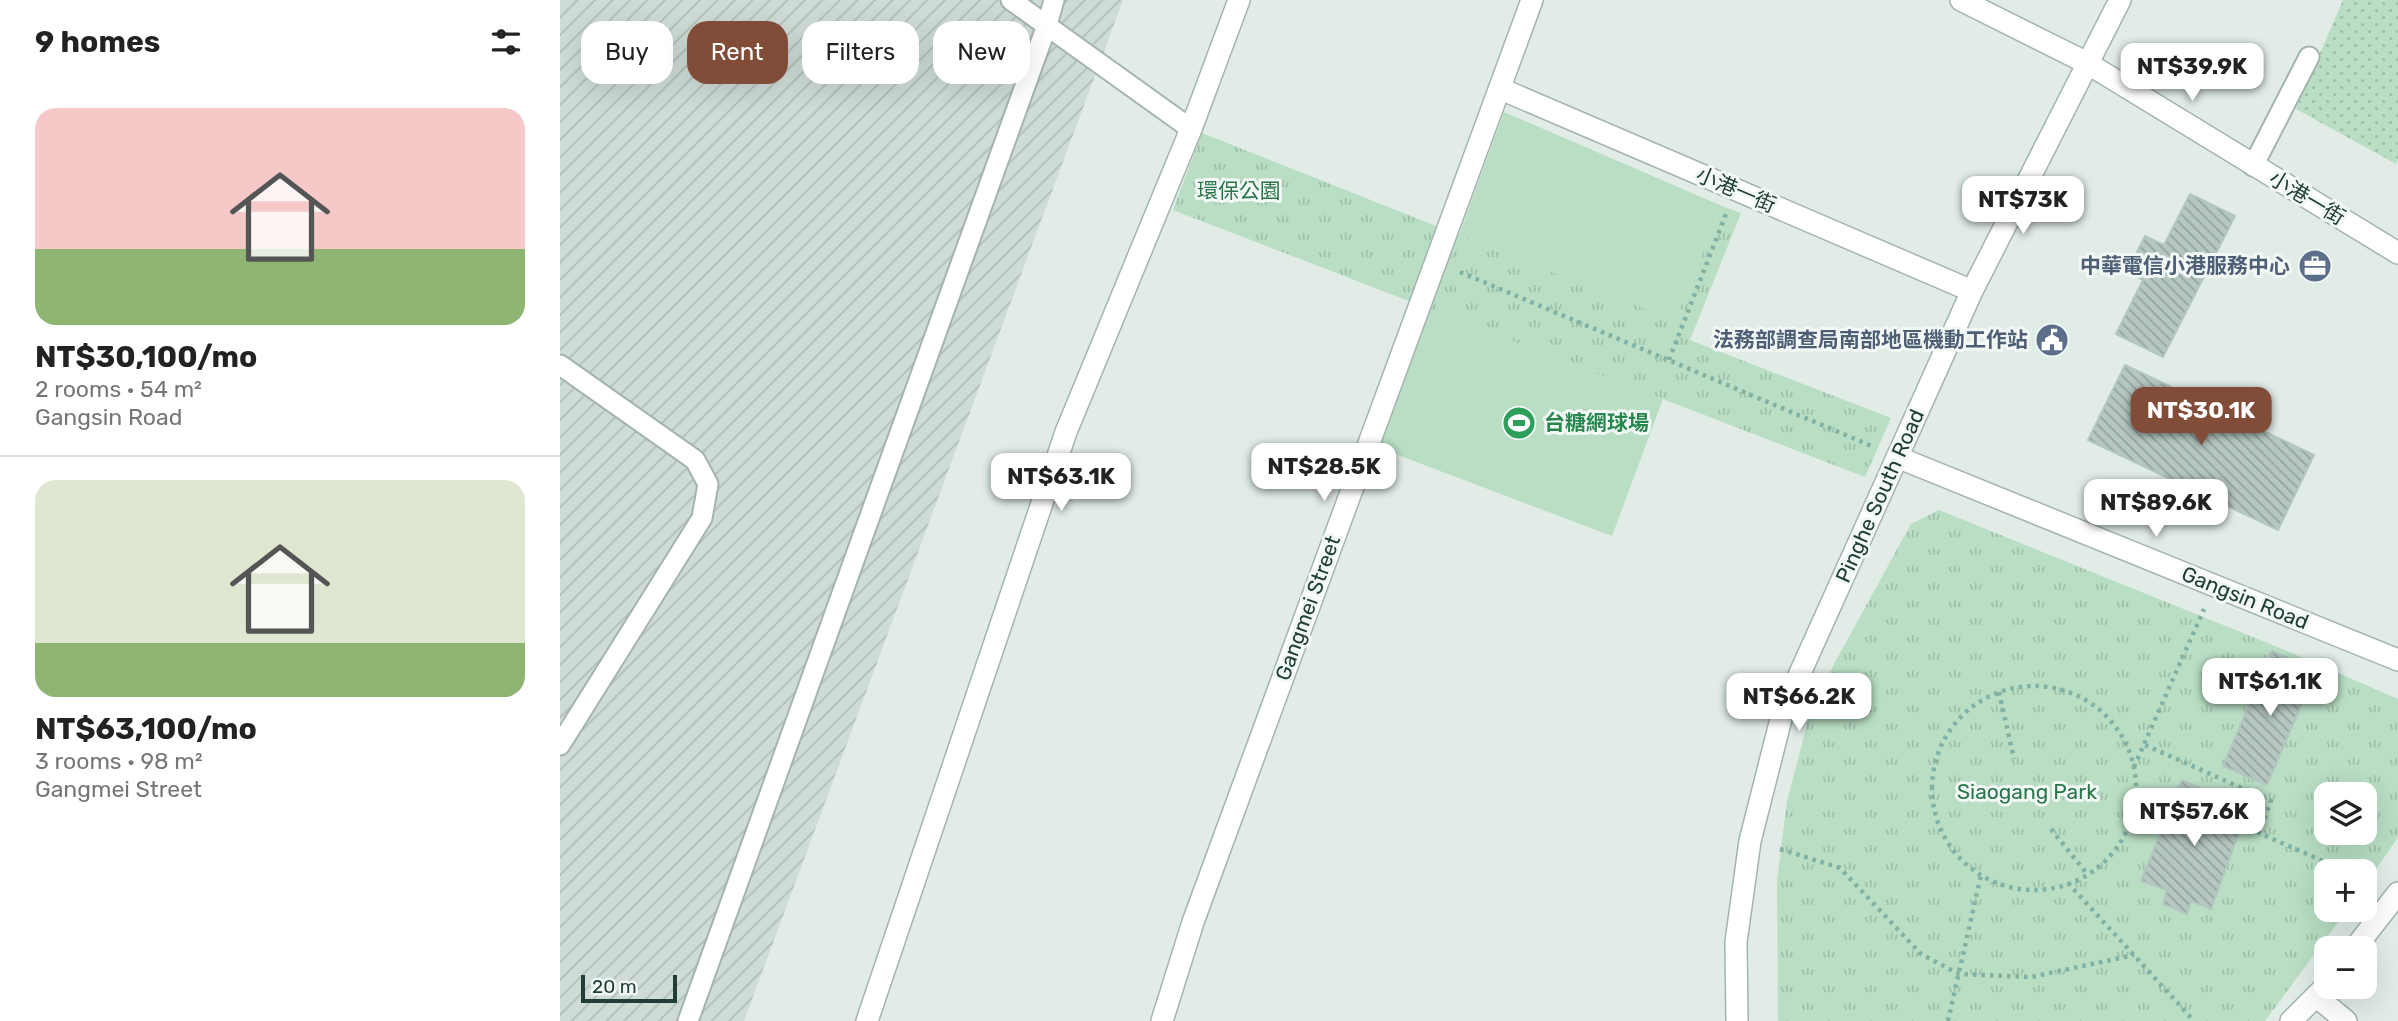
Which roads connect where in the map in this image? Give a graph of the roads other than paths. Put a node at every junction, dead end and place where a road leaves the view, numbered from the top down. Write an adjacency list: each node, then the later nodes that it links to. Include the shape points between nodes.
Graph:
1 (1012, 0): 7 (lane)
2 (1054, 0): 7 (lane)
3 (1239, 0): 11 (street)
4 (1532, 0): 10 (street, Gangmei Street)
5 (1961, 0): 9 (street, 小港一街)
6 (2120, 0): 9 (street, Pinghe South Road)
7 (1047, 26): 11 (lane); 23 (lane)
8 (2309, 57): 12 (lane)
9 (2087, 64): 12 (street, 小港一街); 14 (street, Pinghe South Road)
10 (1501, 89): 14 (street, 小港一街); 25 (street, Gangmei Street, via 1193,922)
11 (1191, 129): 24 (street, via 1066,432)
12 (2253, 166): 13 (street, 小港一街)
13 (2398, 253)
14 (1972, 291): 16 (street, Pinghe South Road)
15 (560, 365): 18 (lane, via 695,460 708,484 702,518)
16 (1898, 457): 17 (street, Gangsin Road); 26 (street, Pinghe South Road, via 1783,710 1750,841 1736,942)
17 (2398, 660)
18 (560, 745)
19 (2398, 893): 20 (street)
20 (2364, 936)
21 (2314, 999): 27 (street)
22 (2327, 999): 28 (street)
23 (688, 1021)
24 (867, 1021)
25 (1162, 1021)
26 (1737, 1021)
27 (2291, 1021)
28 (2346, 1021)

